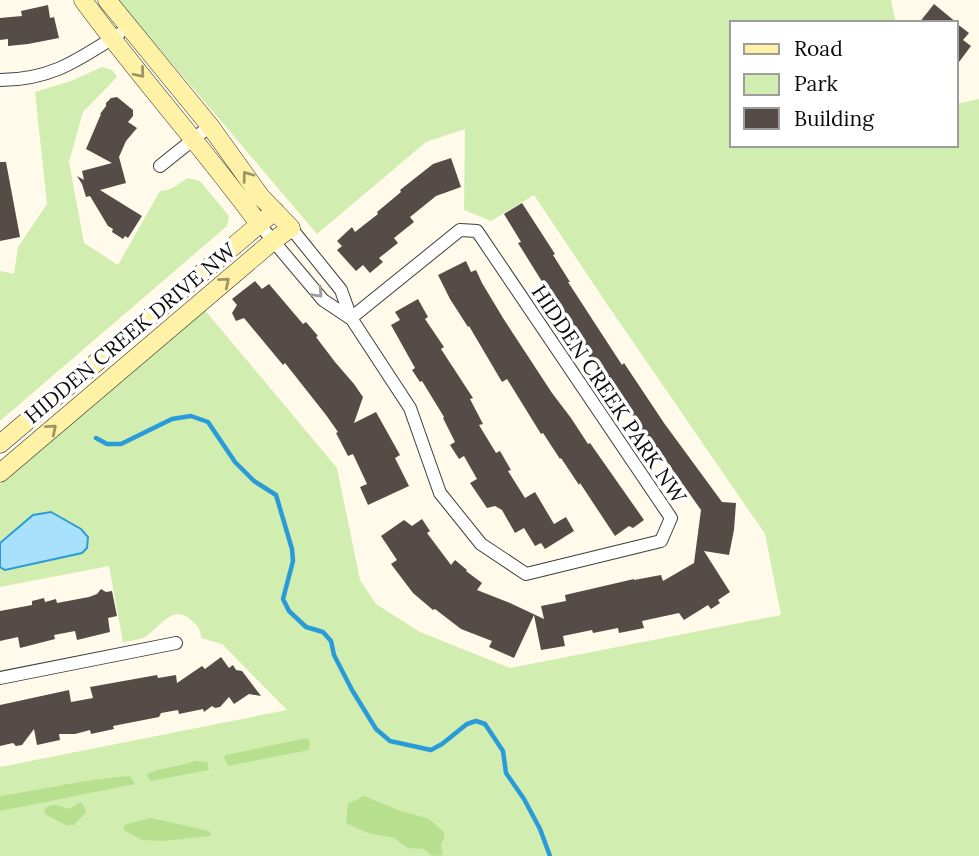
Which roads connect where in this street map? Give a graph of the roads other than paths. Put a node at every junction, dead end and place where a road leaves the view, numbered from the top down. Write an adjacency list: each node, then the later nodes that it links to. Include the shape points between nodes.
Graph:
1 (83, 0): 4 (street)
2 (107, 0): 3 (street)
3 (128, 29): 4 (street); 6 (street)
4 (111, 39): 5 (street, via 46,75); 7 (street, one-way to 7)
5 (0, 80)
6 (210, 126): 7 (street); 9 (street, one-way to 6)
7 (194, 139): 8 (street); 10 (street)
8 (160, 166)
9 (275, 211): 10 (street, HIDDEN CREEK DRIVE NW); 11 (street)
10 (259, 224): 12 (street); 14 (street, HIDDEN CREEK DRIVE NW)
11 (291, 228): 12 (street, HIDDEN CREEK DRIVE NW); 13 (street, via 341,290)
12 (273, 242): 13 (street, one-way to 13, via 323,300); 15 (street, HIDDEN CREEK DRIVE NW, one-way to 12)
13 (351, 318): 13 (street, HIDDEN CREEK PARK NW, via 410,408 440,493 481,544 526,574 661,541 671,518 477,232 460,230)
14 (0, 444)
15 (0, 473)
16 (176, 643): 17 (street)
17 (0, 678)

